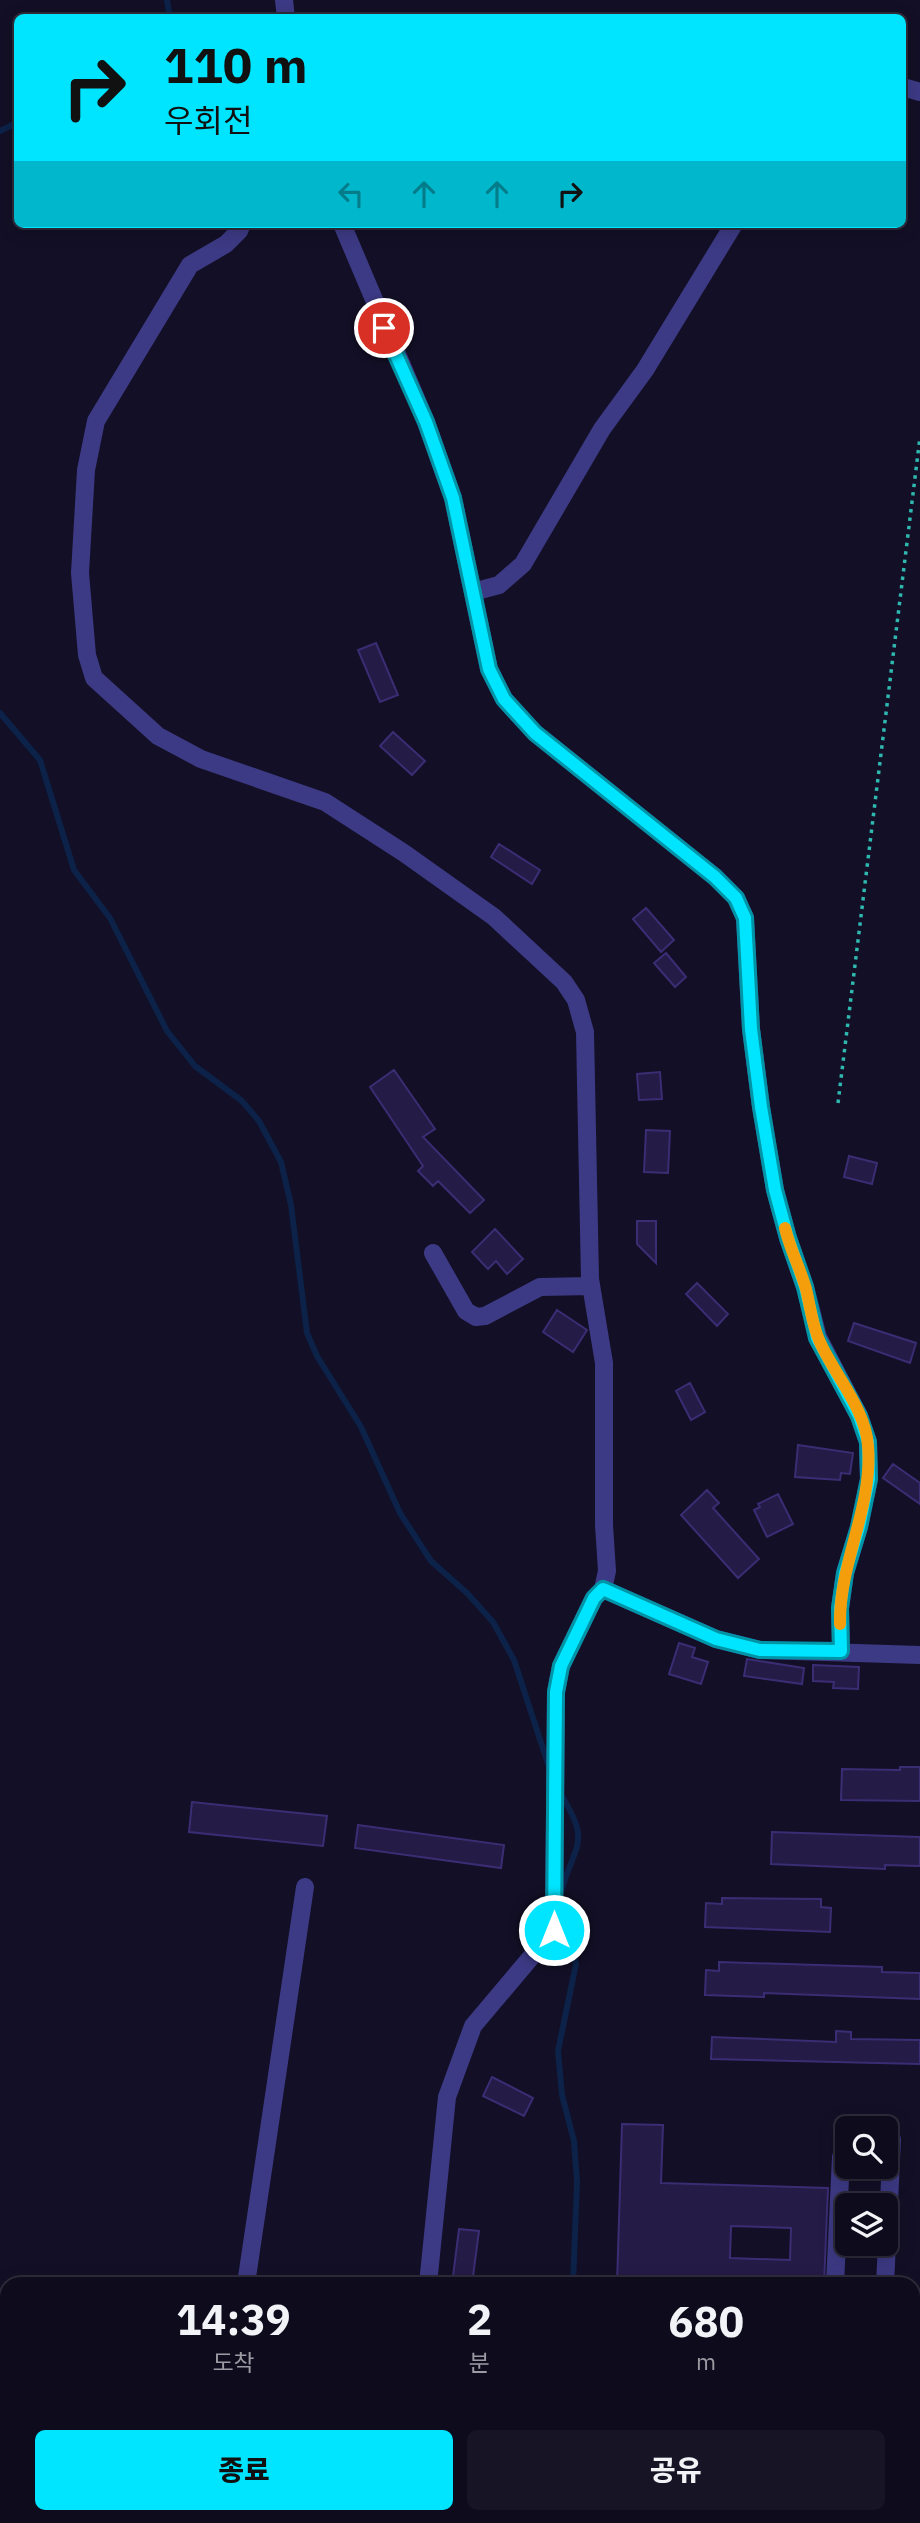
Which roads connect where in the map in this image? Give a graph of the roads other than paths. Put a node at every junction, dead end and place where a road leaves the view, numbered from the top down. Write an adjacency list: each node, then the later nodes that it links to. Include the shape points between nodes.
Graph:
1 (240, 228): 6 (street, via 184,274 96,421 86,470 80,573 87,655 94,678 158,736 201,759 325,802 404,853 494,917 564,982 576,1000 585,1032)
2 (344, 228): 4 (street, via 426,422 453,498)
3 (732, 228): 4 (street, via 645,370 602,429 523,564 499,585)
4 (473, 592): 8 (street, via 489,669 504,699 535,733 715,877 736,898 745,918 751,1029 775,1190 817,1338 868,1442 869,1479 840,1608)
5 (433, 1253): 6 (street, via 466,1311 476,1317 540,1287)
6 (592, 1286): 7 (street, via 604,1363 607,1571)
7 (603, 1589): 8 (street, via 716,1639 760,1650); 14 (street, via 574,1634 556,1692 554,1930 473,2026 447,2097)
8 (841, 1651): 9 (street)
9 (920, 1655)
10 (305, 1886): 13 (street)
11 (840, 2179): 15 (street)
12 (890, 2179): 16 (street)
13 (247, 2277)
14 (429, 2277)
15 (835, 2277)
16 (885, 2277)

